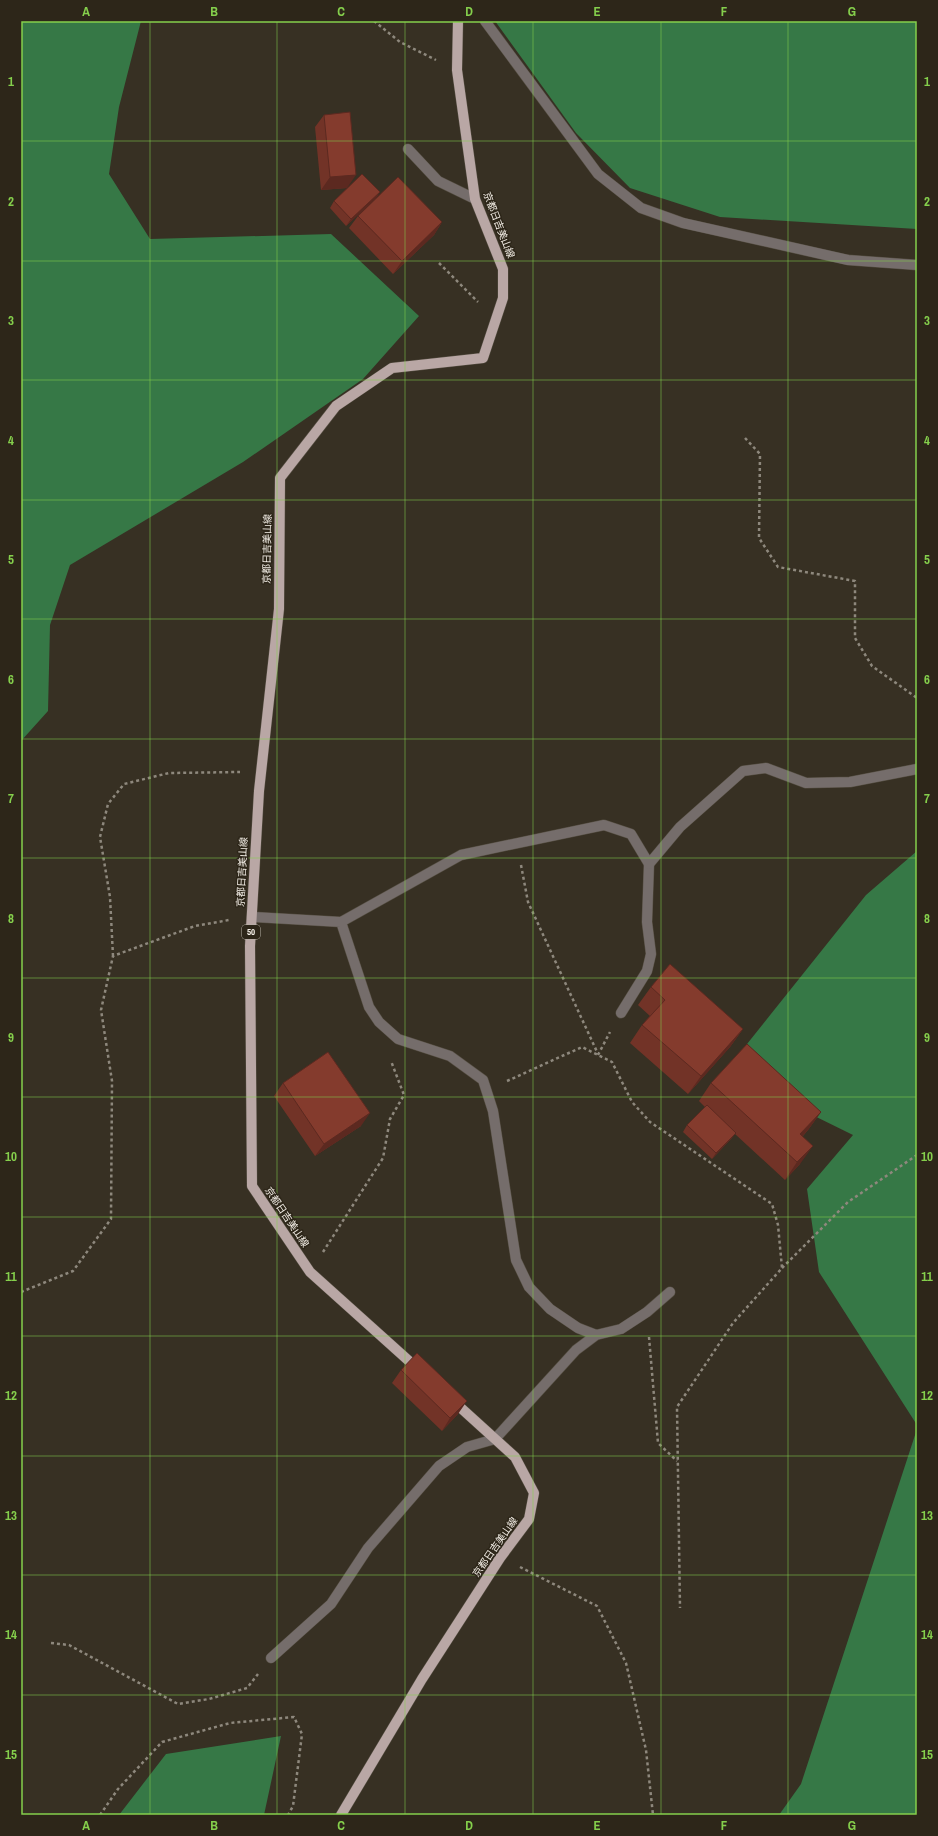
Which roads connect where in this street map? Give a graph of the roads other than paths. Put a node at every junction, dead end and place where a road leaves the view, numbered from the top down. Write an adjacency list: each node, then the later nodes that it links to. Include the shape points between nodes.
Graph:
1 (458, 21): 4 (main road, 京都日吉美山線 / 50, via 457,70)
2 (485, 21): 5 (street, via 598,174 641,208 682,223 848,260)
3 (408, 149): 4 (street, via 438,181)
4 (475, 199): 8 (main road, 京都日吉美山線 / 50, via 503,269 502,298 483,358 392,368 336,406 280,478 279,609 260,772)
5 (917, 265)
6 (917, 769): 7 (street, via 850,782 806,783 766,768 743,771 680,827)
7 (649, 864): 9 (street, via 631,834 604,825 461,855); 10 (street, via 647,922 652,954 647,971)
8 (252, 916): 9 (street); 13 (main road, 京都日吉美山線 / 50, via 252,1186 310,1272)
9 (341, 922): 12 (street, via 369,1007 379,1022 398,1039 450,1056 483,1080 493,1111 516,1260 529,1287 550,1309 578,1328)
10 (621, 1013)
11 (670, 1292): 12 (street, via 648,1312 621,1329)
12 (596, 1335): 15 (street, via 576,1350)
13 (427, 1377)
14 (444, 1392): 15 (main road, 京都日吉美山線)
15 (495, 1439): 16 (street, via 467,1447 439,1466 368,1548 331,1604); 17 (main road, 京都日吉美山線, via 515,1457 534,1493 529,1519 500,1558 422,1679)
16 (271, 1658)
17 (341, 1815)

